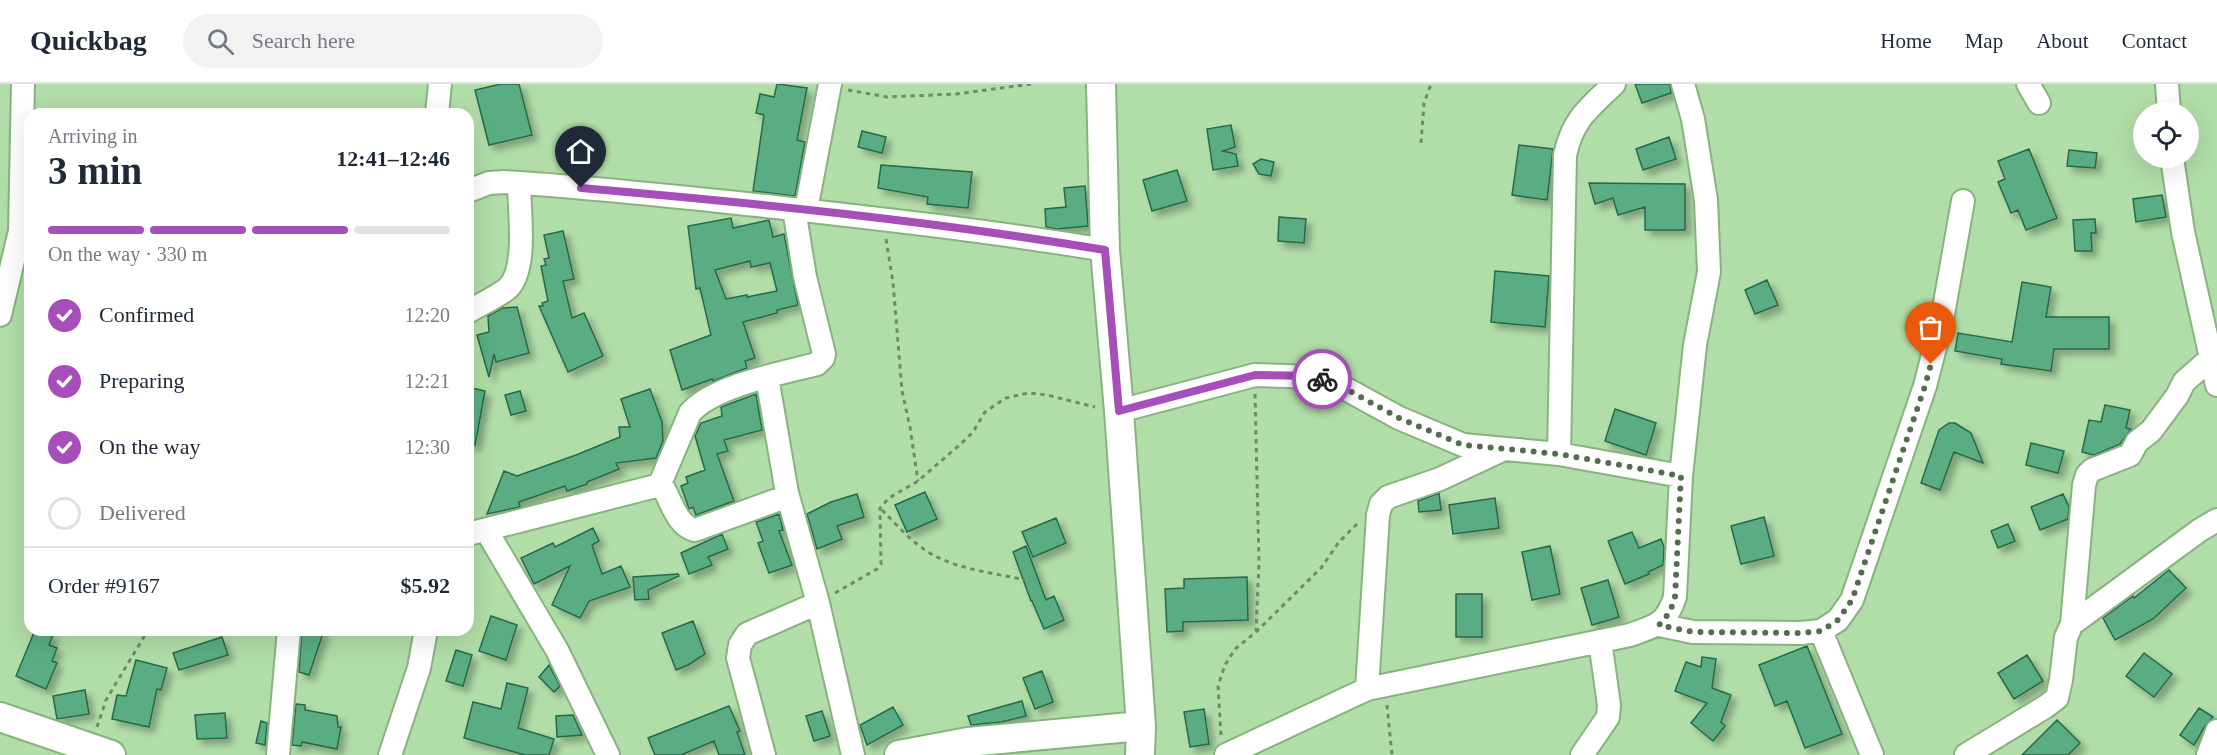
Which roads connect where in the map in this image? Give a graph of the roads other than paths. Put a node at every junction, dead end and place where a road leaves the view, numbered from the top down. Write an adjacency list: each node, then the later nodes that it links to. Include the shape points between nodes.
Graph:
1 (23, 84): 17 (street, via 20,231)
2 (440, 84): 9 (street)
3 (1101, 84): 15 (street)
4 (1614, 84): 23 (street, via 1580,117 1570,134 1565,155)
5 (1683, 84): 24 (street, via 1693,119 1706,200 1710,272 1695,345)
6 (2167, 84): 8 (street)
7 (827, 85): 14 (street)
8 (2168, 102)
9 (438, 108)
10 (2173, 168): 18 (street, via 2183,232)
11 (519, 183): 12 (street, via 489,183); 14 (street); 16 (street, via 520,258 516,276 508,288)
12 (474, 189)
13 (1963, 201): 32 (street, via 1942,320 1925,386 1852,600 1838,620)
14 (800, 210): 15 (street); 19 (street, via 805,277 824,354 817,364)
15 (1105, 250): 21 (street)
16 (474, 308)
17 (0, 315)
18 (2211, 358): 20 (street); 30 (street, via 2184,382 2130,455 2087,475)
19 (767, 377): 25 (street, via 698,403); 26 (street)
20 (2217, 385)
21 (1119, 411): 22 (street, via 1255,375 1315,376 1463,445); 38 (street)
22 (1504, 449): 23 (street); 36 (street, via 1388,497 1381,504)
23 (1559, 454): 24 (street)
24 (1681, 476): 31 (street, via 1675,597 1670,612)
25 (659, 486): 26 (street, via 682,523 695,530); 28 (street)
26 (788, 496): 29 (street)
27 (2217, 520): 30 (street)
28 (477, 532): 45 (street, via 557,650)
29 (818, 603): 46 (street, via 747,634 740,645 738,658); 47 (street)
30 (2073, 624): 52 (street, via 2066,637 2057,698)
31 (1659, 625): 32 (street, via 1693,632); 35 (street)
32 (1821, 631): 51 (street)
33 (288, 636): 43 (street)
34 (425, 636): 44 (street, via 419,668)
35 (1600, 640): 36 (street); 50 (street, via 1608,717)
36 (1376, 687): 40 (street)
37 (0, 717): 41 (street)
38 (1141, 726): 48 (street, via 968,742); 49 (street)
39 (2217, 731): 42 (street)
40 (1223, 749)
41 (102, 753)
42 (2210, 754)
43 (278, 755)
44 (390, 755)
45 (608, 755)
46 (764, 755)
47 (853, 755)
48 (899, 755)
49 (1140, 755)
50 (1582, 755)
51 (1872, 755)
52 (1966, 755)

